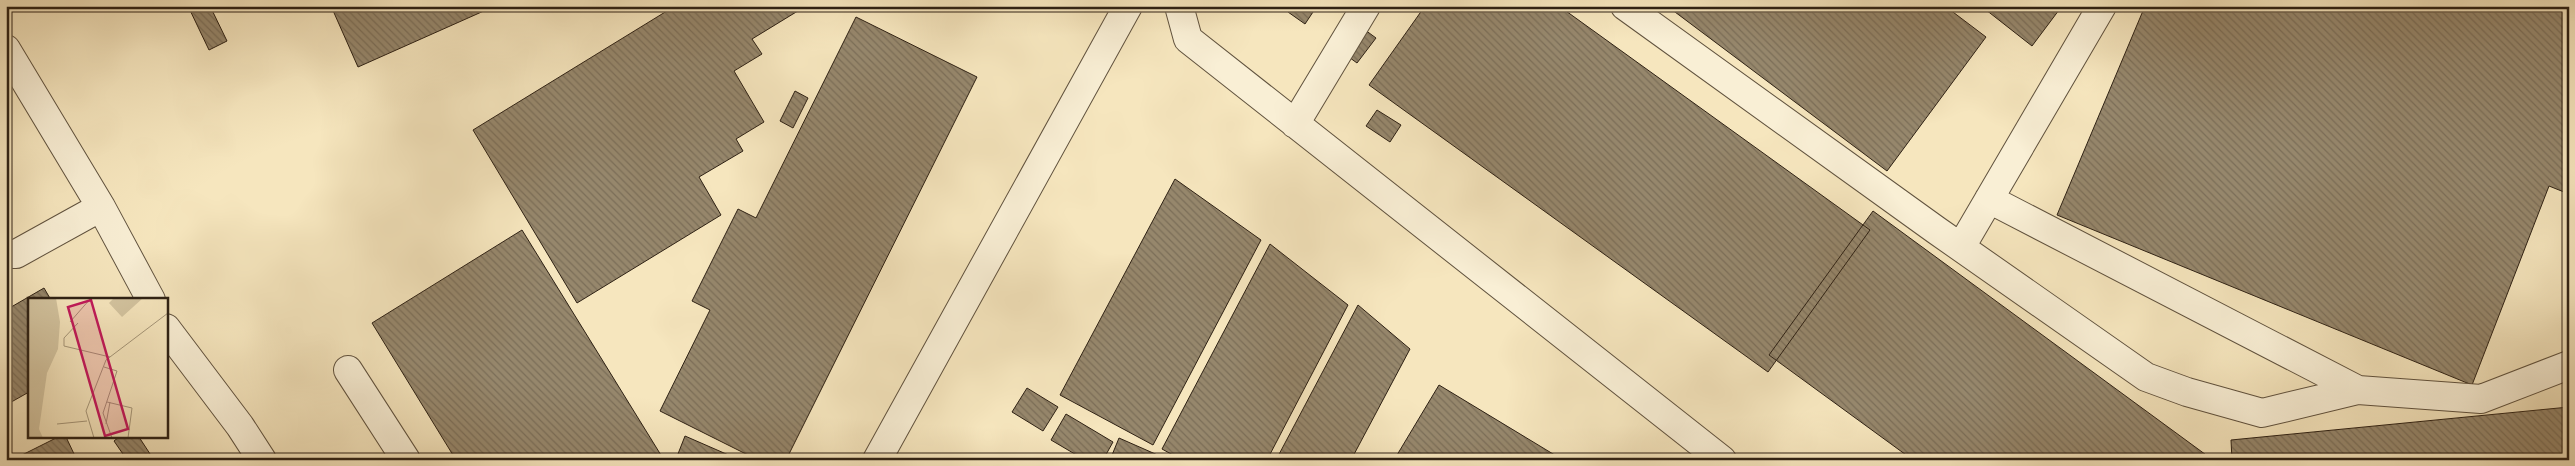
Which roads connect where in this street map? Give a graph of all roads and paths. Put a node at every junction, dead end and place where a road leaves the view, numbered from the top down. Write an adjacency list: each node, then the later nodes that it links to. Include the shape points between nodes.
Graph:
1 (1128, 6): 19 (street)
2 (1180, 6): 7 (street, via 1188,39)
3 (1366, 6): 7 (street)
4 (1625, 6): 10 (street)
5 (2102, 6): 8 (street)
6 (6, 49): 9 (street)
7 (1296, 124): 20 (street)
8 (1989, 199): 10 (street); 16 (street)
9 (101, 207): 11 (street, via 16,254); 12 (street)
10 (1961, 247): 16 (street, via 2146,377 2186,392 2262,413)
11 (6, 254)
12 (149, 298)
13 (168, 331): 17 (street)
14 (2569, 365): 16 (street, via 2481,399)
15 (348, 370): 18 (street)
16 (2358, 390)
17 (262, 460)
18 (406, 460)
19 (876, 460)
20 (1722, 460)

